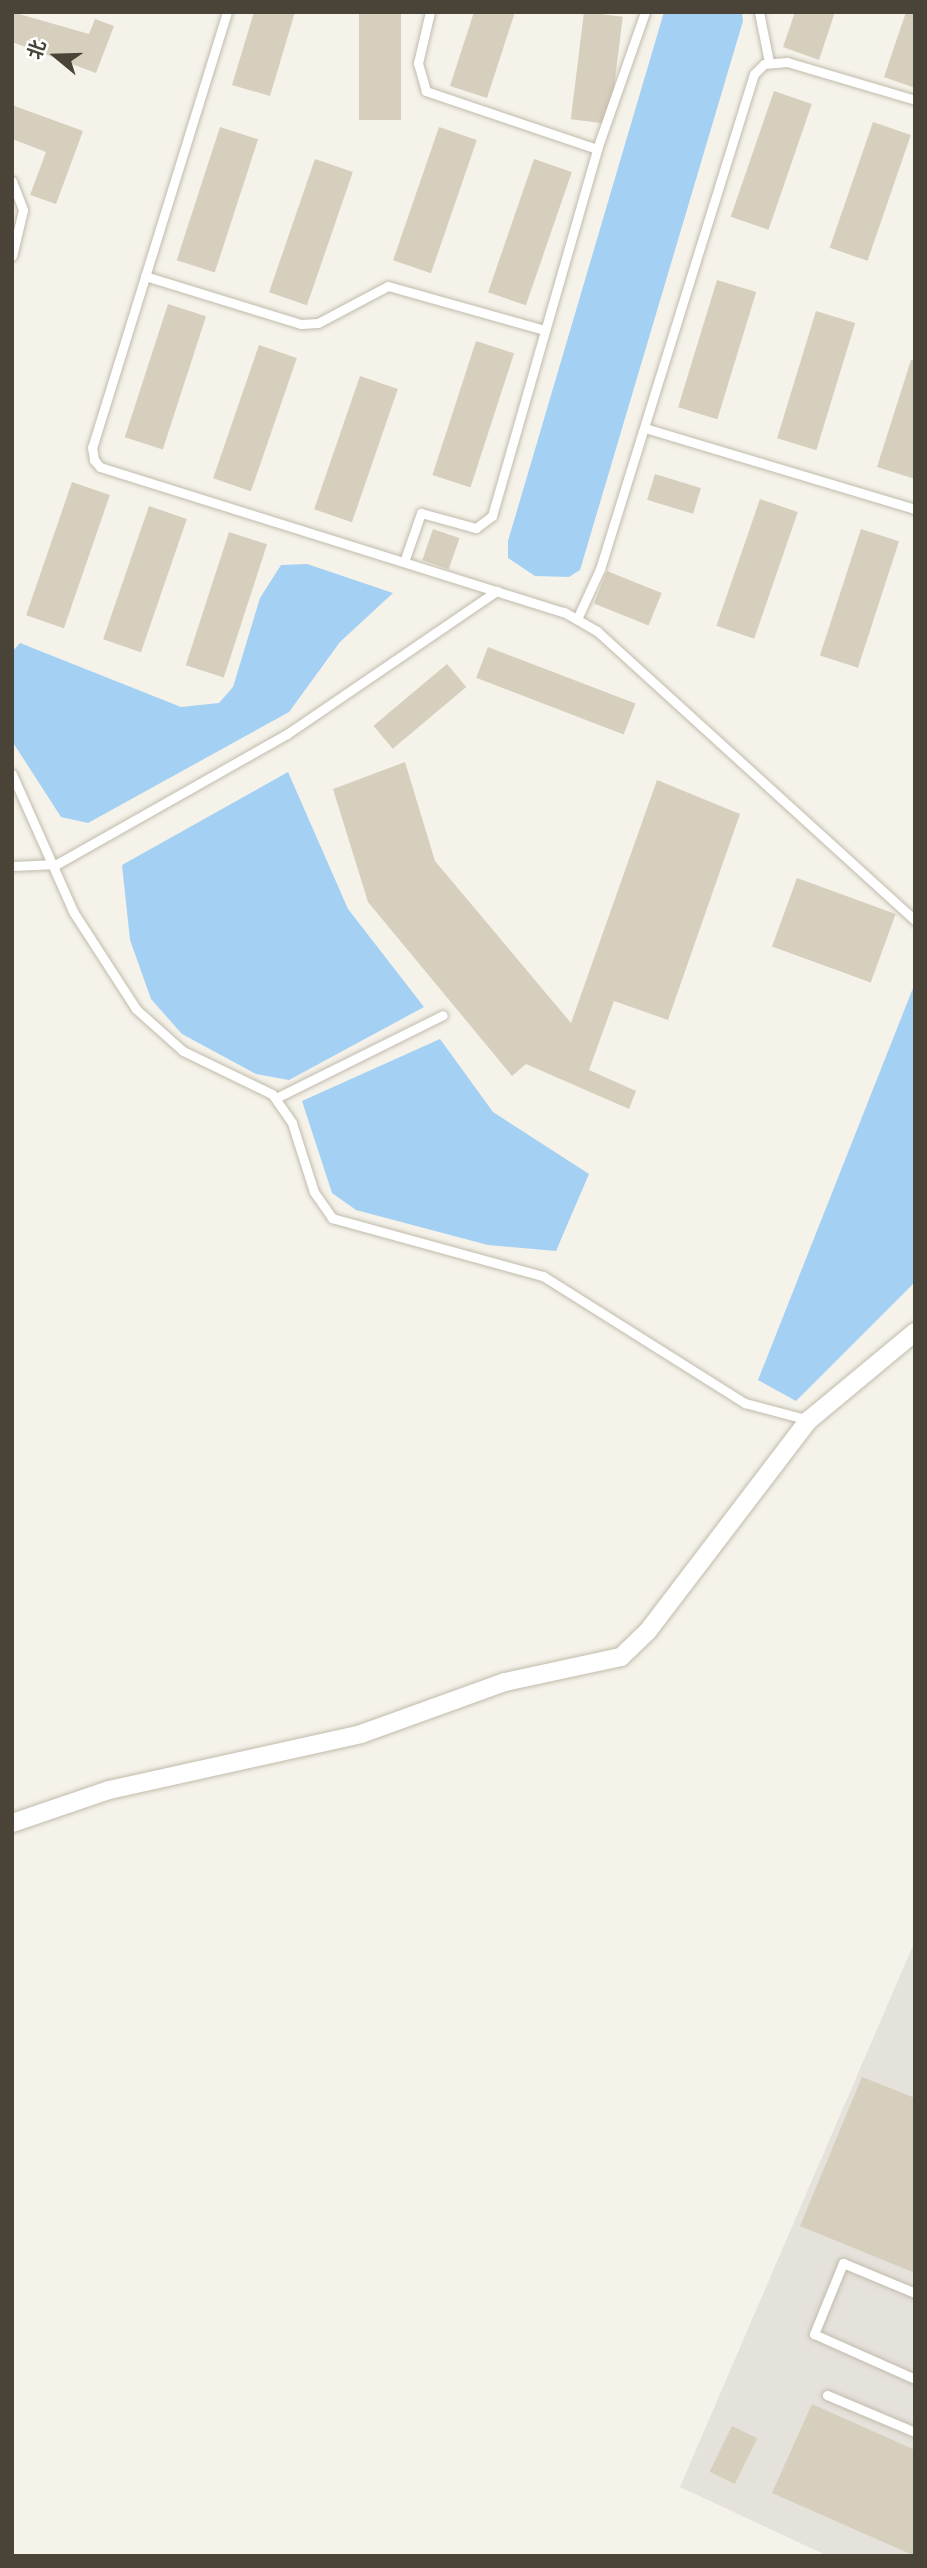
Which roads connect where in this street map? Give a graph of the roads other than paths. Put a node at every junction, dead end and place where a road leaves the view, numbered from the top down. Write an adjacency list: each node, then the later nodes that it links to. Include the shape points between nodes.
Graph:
1 (227, 12): 10 (lane)
2 (430, 12): 7 (lane, via 418,63 426,91)
3 (645, 12): 7 (lane)
4 (759, 12): 5 (lane)
5 (769, 62): 6 (lane, via 787,62); 12 (lane, via 752,78)
6 (915, 100)
7 (597, 149): 11 (lane)
8 (12, 181): 9 (lane, via 23,209)
9 (12, 256)
10 (145, 276): 11 (lane, via 300,324 318,323 388,286); 14 (lane, via 92,447 100,467)
11 (545, 330): 14 (lane, via 492,516 476,528 421,513)
12 (645, 428): 13 (lane); 16 (lane, via 600,569)
13 (915, 509)
14 (404, 562): 15 (lane)
15 (496, 591): 16 (lane); 18 (lane, via 287,734)
16 (577, 619): 20 (lane)
17 (12, 774): 18 (lane)
18 (57, 864): 19 (lane); 22 (lane, via 74,913 160,1037)
19 (12, 866)
20 (915, 920)
21 (443, 1015): 22 (lane)
22 (276, 1098): 24 (lane, via 292,1123 314,1192 339,1223 543,1276 745,1403)
23 (915, 1332): 24 (street)
24 (809, 1420): 25 (street, via 648,1631 621,1657 505,1682 361,1734 109,1790)
25 (12, 1823)
26 (915, 2292): 27 (lane, via 843,2263 814,2334)
27 (915, 2379)
28 (827, 2395): 29 (lane)
29 (915, 2432)

